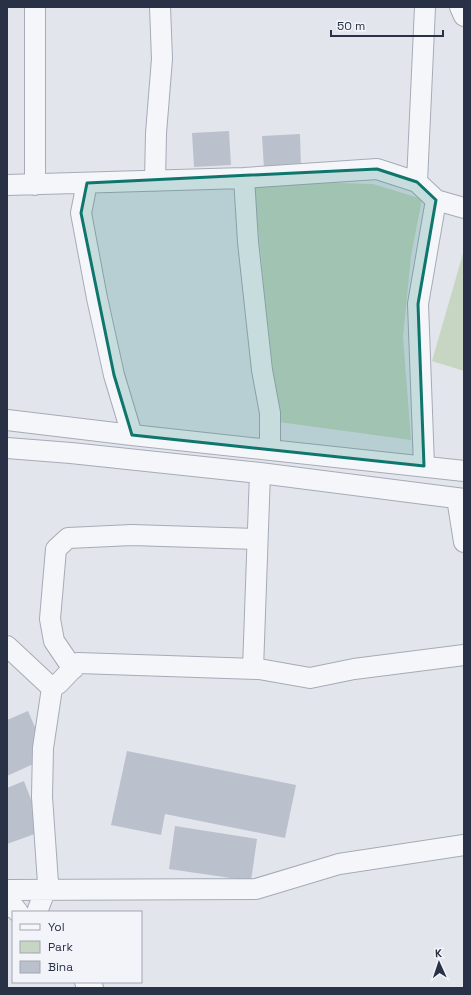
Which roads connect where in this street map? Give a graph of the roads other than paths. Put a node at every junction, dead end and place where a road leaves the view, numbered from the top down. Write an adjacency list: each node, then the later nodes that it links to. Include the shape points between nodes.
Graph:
1 (35, 7): 11 (street)
2 (160, 7): 7 (street, via 162,59)
3 (425, 7): 8 (street)
4 (460, 7): 5 (street)
5 (464, 16)
6 (244, 178): 7 (street); 8 (street, via 377,169); 17 (street, via 262,370 270,412)
7 (155, 181): 9 (street)
8 (417, 182): 12 (street)
9 (87, 183): 11 (street); 15 (street, via 82,213 97,298)
10 (7, 185): 11 (street)
11 (35, 185)
12 (436, 200): 13 (street); 18 (street, via 418,304)
13 (464, 208)
14 (7, 420): 15 (street)
15 (132, 435): 17 (street)
16 (7, 448): 20 (street)
17 (270, 449): 18 (street)
18 (424, 466): 19 (street)
19 (464, 470)
20 (260, 473): 21 (street); 22 (street)
21 (461, 498): 23 (street)
22 (257, 539): 26 (street, via 132,535 68,538 56,549 50,619 54,641); 27 (street)
23 (464, 542)
24 (7, 646): 28 (street)
25 (464, 655): 27 (street, via 354,669 310,678)
26 (73, 669): 27 (street, via 78,663); 28 (street)
27 (253, 669)
28 (52, 688): 31 (street, via 43,748 42,797 48,882)
29 (464, 845): 31 (street, via 339,864 256,889)
30 (7, 890): 31 (street)
31 (45, 890): 34 (street)
32 (7, 907): 33 (street, via 14,907)
33 (17, 911)
34 (37, 911)

